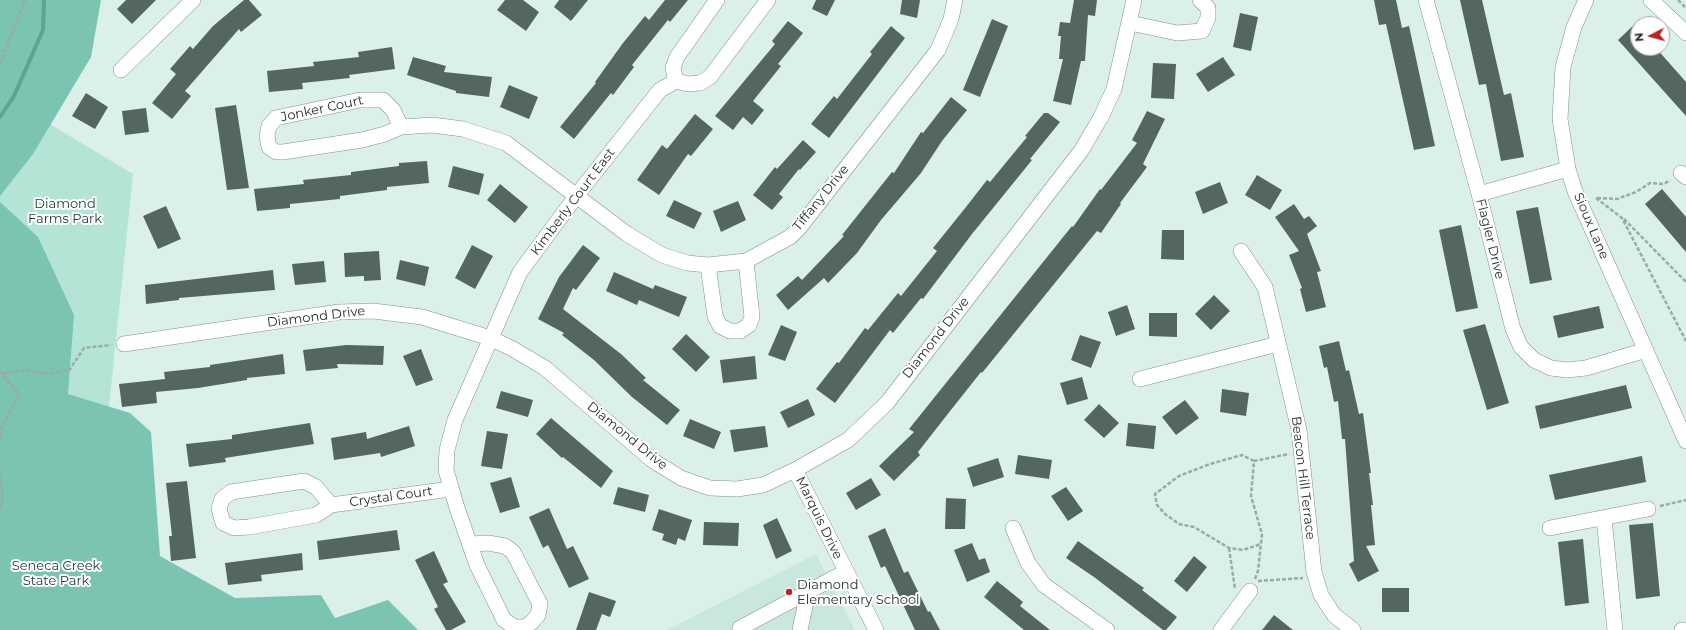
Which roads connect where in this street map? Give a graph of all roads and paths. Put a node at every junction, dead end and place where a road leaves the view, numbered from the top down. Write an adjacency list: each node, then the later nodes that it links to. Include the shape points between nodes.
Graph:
1 (25, 0): 15 (path)
2 (193, 0): 16 (street)
3 (717, 0): 17 (street, via 677,57 673,68)
4 (768, 0): 17 (street, via 710,78 700,83)
5 (956, 0): 25 (street, Tiffany Drive, via 938,50 800,227 790,237)
6 (1134, 0): 13 (street, Diamond Drive)
7 (1200, 0): 13 (street, via 1208,8 1208,18 1202,31 1177,33)
8 (1426, 0): 21 (street, Flagler Drive)
9 (1586, 0): 19 (street, Sioux Lane, via 1574,27 1563,67 1560,119)
10 (1651, 0): 14 (street)
11 (1678, 0): 12 (path)
12 (1686, 8)
13 (1130, 23): 40 (street, Diamond Drive, via 1114,89 1102,117 1081,150 886,403 848,440)
14 (1686, 33)
15 (0, 64)
16 (122, 70)
17 (676, 81): 22 (street, Kimberly Court East, via 660,90)
18 (401, 127): 18 (street, Jonker Court, via 362,140 282,152 276,152 269,146 267,136 268,126 276,118 360,100 383,100 393,110); 22 (street, Jonker Court, via 432,125 463,129 491,137 506,143)
19 (1568, 169): 21 (street); 32 (street, Sioux Lane)
20 (1684, 175): 23 (path, via 1664,184 1650,183 1617,199 1596,198)
21 (1479, 194): 32 (street, Flagler Drive, via 1513,329 1521,347 1534,360 1551,368 1567,370 1586,368)
22 (576, 196): 26 (street, Tiffany Drive, via 627,234 662,255 687,263); 28 (street, Kimberly Court East, via 520,272)
23 (1622, 218): 27 (path); 29 (path)
24 (1241, 251): 31 (street, Beacon Hill Terrace, via 1265,287)
25 (746, 260): 26 (street, Tiffany Drive); 26 (street, via 752,317 749,325 740,331 730,331 720,326 715,316)
26 (708, 265)
27 (1686, 282)
28 (490, 338): 30 (street, Diamond Drive, via 422,317 373,311 339,312); 40 (street, Diamond Drive, via 545,368 652,460 681,478 710,488 737,489 763,485); 42 (street, Kimberly Court East, via 455,420 447,450 446,470)
29 (1686, 341)
30 (124, 344): 34 (path, via 84,348 70,369 48,374 26,370)
31 (1278, 344): 35 (street); 38 (street, Beacon Hill Terrace, via 1299,430)
32 (1646, 350): 37 (street, Sioux Lane)
33 (0, 371): 34 (path)
34 (3, 374): 36 (path, via 19,394 2,427)
35 (1140, 379)
36 (0, 440)
37 (1686, 440)
38 (1302, 453): 39 (path); 54 (street, Beacon Hill Terrace)
39 (1254, 461): 51 (path, via 1251,496 1262,534); 52 (path, via 1242,455 1210,464 1179,476 1155,494 1157,505 1165,514 1179,524 1194,527)
40 (795, 470): 53 (street, Marquis Drive)
41 (0, 473): 46 (path, via 3,498)
42 (451, 489): 44 (street, Crystal Court); 50 (street, Kimberly Court East)
43 (1686, 500): 45 (path)
44 (332, 505): 44 (street, Crystal Court, via 316,514 234,528 223,523 218,509 222,499 231,492 304,481 316,487)
45 (1648, 509): 47 (street)
46 (0, 510)
47 (1604, 518): 49 (street); 64 (street)
48 (1013, 528): 61 (street, via 1028,563 1044,585)
49 (1550, 528)
50 (470, 544): 50 (street, Kimberly Court East, via 477,565 504,620 516,627 525,627 532,622 538,615 540,604 513,552 505,546 488,543)
51 (1261, 544): 52 (path, via 1243,550); 54 (path, via 1254,581)
52 (1229, 548): 57 (path)
53 (845, 572): 56 (street); 60 (street, Marquis Drive)
54 (1315, 577): 63 (street, Beacon Hill Terrace, via 1334,615)
55 (1250, 591): 57 (street)
56 (808, 592): 58 (street, via 740,628); 59 (street)
57 (1237, 608): 62 (street)
58 (741, 630)
59 (800, 630)
60 (876, 630)
61 (1107, 630)
62 (1221, 630)
63 (1353, 630)
64 (1615, 630)
65 (1682, 630): 66 (street)
66 (1686, 630)

